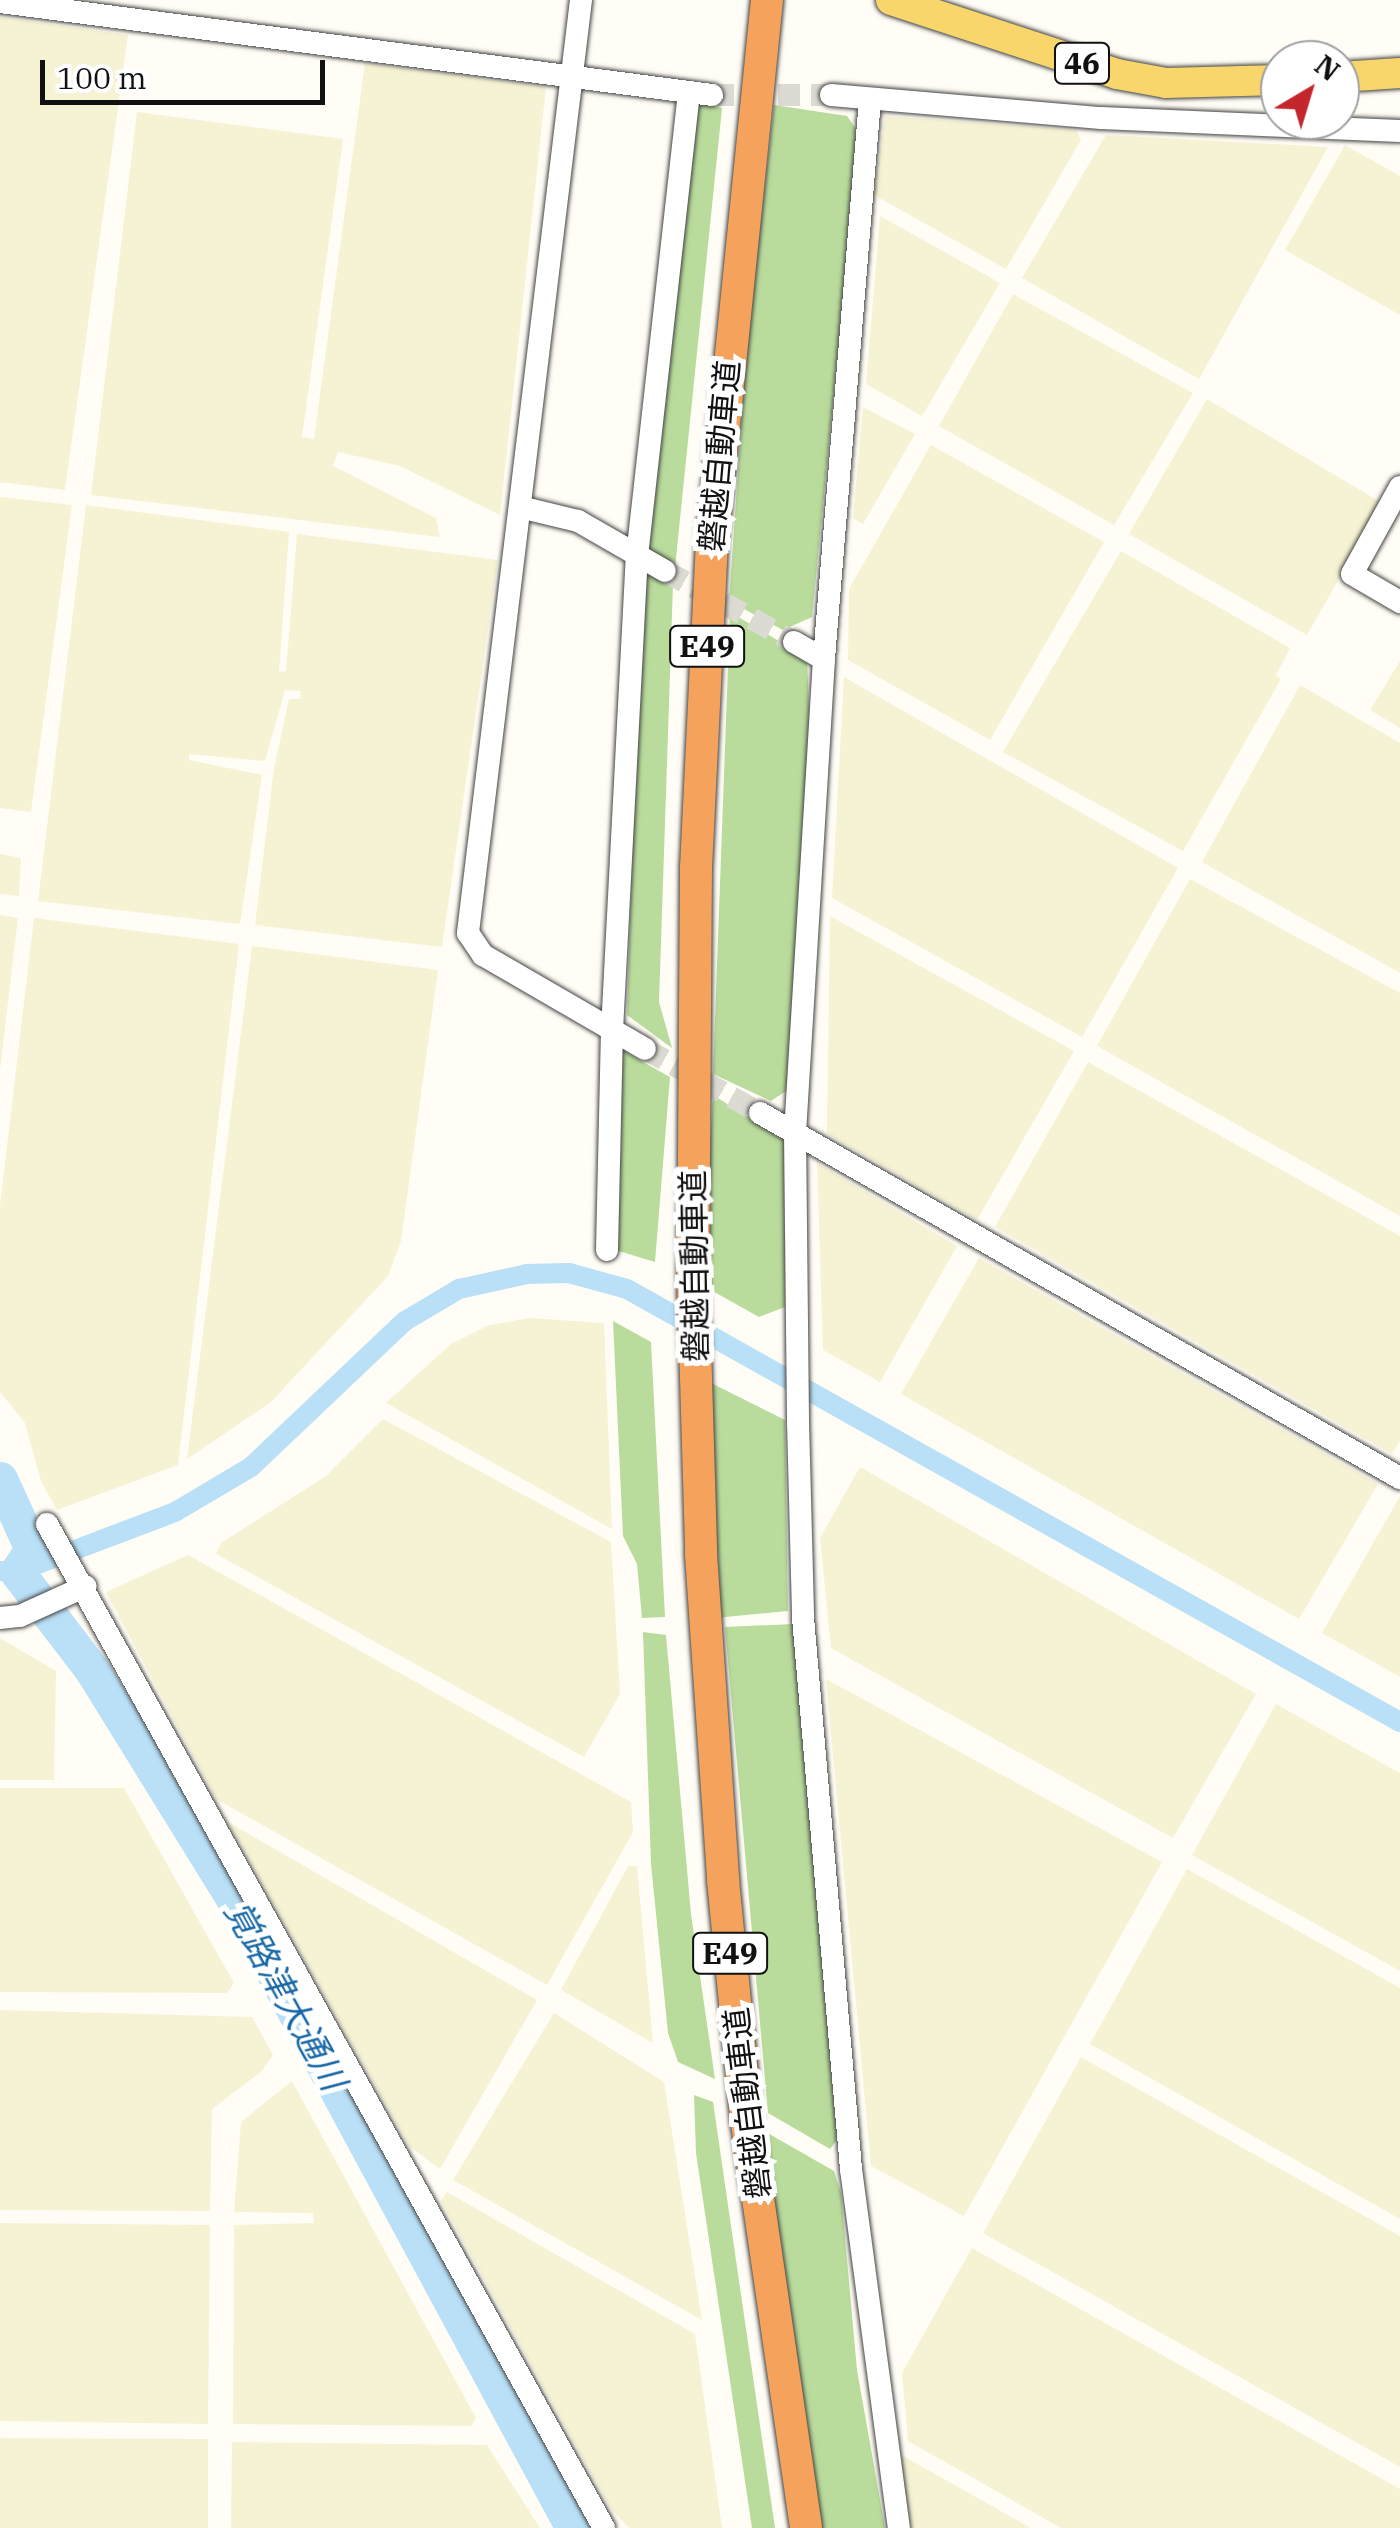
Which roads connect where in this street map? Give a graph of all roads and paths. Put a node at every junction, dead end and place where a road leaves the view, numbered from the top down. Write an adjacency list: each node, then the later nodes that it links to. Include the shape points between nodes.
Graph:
1 (581, 0): 7 (street)
2 (891, 0): 8 (main road, 46, via 1117,74 1166,83)
3 (0, 2): 7 (street)
4 (766, 8): 29 (highway, 磐越自動車道 / E49, via 712,540 696,885 693,1277 723,1880 748,2122)
5 (1400, 74): 6 (main road)
6 (1360, 76)
7 (573, 77): 13 (street); 14 (street, via 700,95)
8 (1260, 81)
9 (831, 95): 10 (street)
10 (870, 99): 11 (street, via 1268,129); 18 (street)
11 (1400, 131)
12 (1400, 487): 16 (street, via 1352,574)
13 (520, 507): 14 (street, via 578,521); 19 (street, via 468,933 484,955)
14 (637, 556): 15 (street); 19 (street)
15 (665, 571)
16 (1400, 602)
17 (794, 642): 18 (street)
18 (824, 659): 22 (street)
19 (612, 1030): 20 (street); 23 (street)
20 (645, 1049)
21 (760, 1113): 22 (street)
22 (795, 1132): 24 (street); 30 (street, via 803,1618 846,2112 875,2380)
23 (607, 1250)
24 (1400, 1478)
25 (47, 1524): 26 (street)
26 (77, 1584): 27 (street); 28 (street)
27 (10, 1617)
28 (604, 2528)
29 (806, 2528)
30 (900, 2528)

